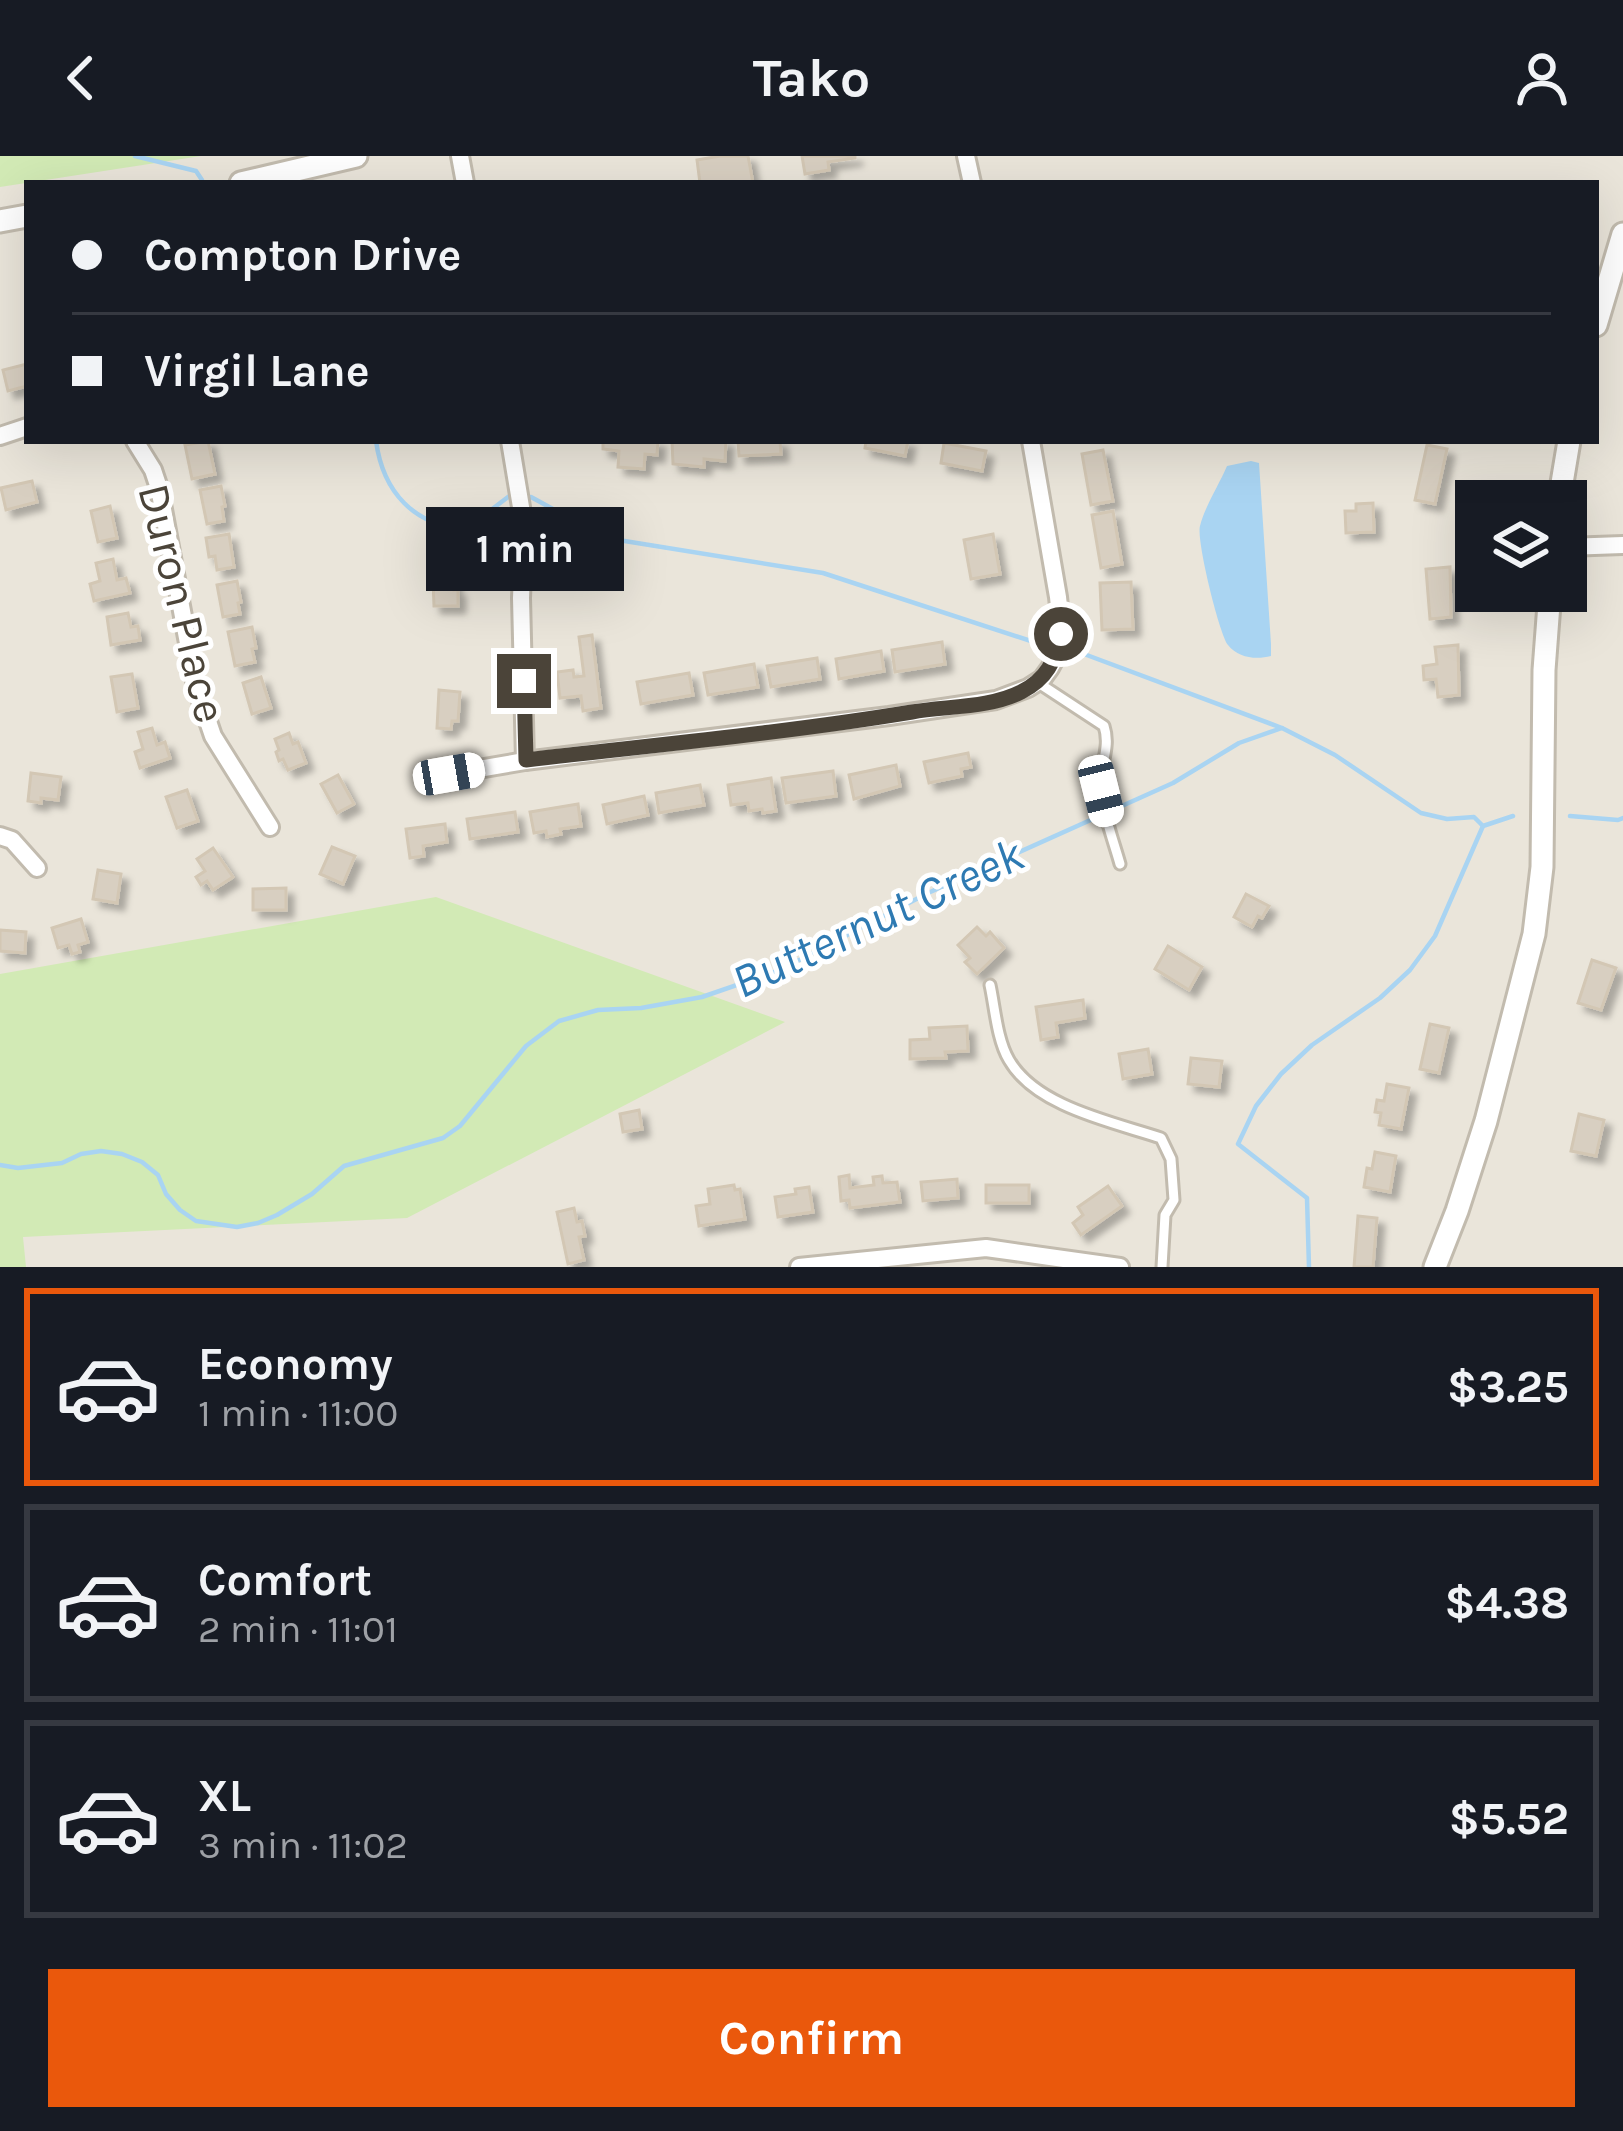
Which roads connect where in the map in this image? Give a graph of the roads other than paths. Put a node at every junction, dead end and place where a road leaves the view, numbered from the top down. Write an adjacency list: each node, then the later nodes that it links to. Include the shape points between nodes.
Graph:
1 (356, 156): 2 (street)
2 (254, 180)
3 (1623, 234): 4 (street)
4 (1599, 315)
5 (137, 444): 16 (street, Duron Place, via 159,488 213,736)
6 (510, 444): 14 (street, via 524,525)
7 (1032, 444): 13 (street, via 1061,634 1056,657)
8 (1568, 444): 9 (street)
9 (1562, 480)
10 (1623, 545): 11 (street)
11 (1587, 547)
12 (1548, 612): 24 (street, via 1534,934 1486,1120)
13 (1036, 682): 14 (street, via 996,700); 18 (lane, via 1104,726 1101,791)
14 (526, 760): 15 (street)
15 (449, 774)
16 (270, 826)
17 (0, 836): 19 (street)
18 (1120, 864)
19 (38, 868)
20 (990, 986): 23 (lane, via 1003,1046 1020,1076 1071,1108 1161,1138 1174,1200 1165,1215)
21 (799, 1267): 22 (street, via 986,1248)
22 (1120, 1267)
23 (1162, 1267)
24 (1435, 1267)

